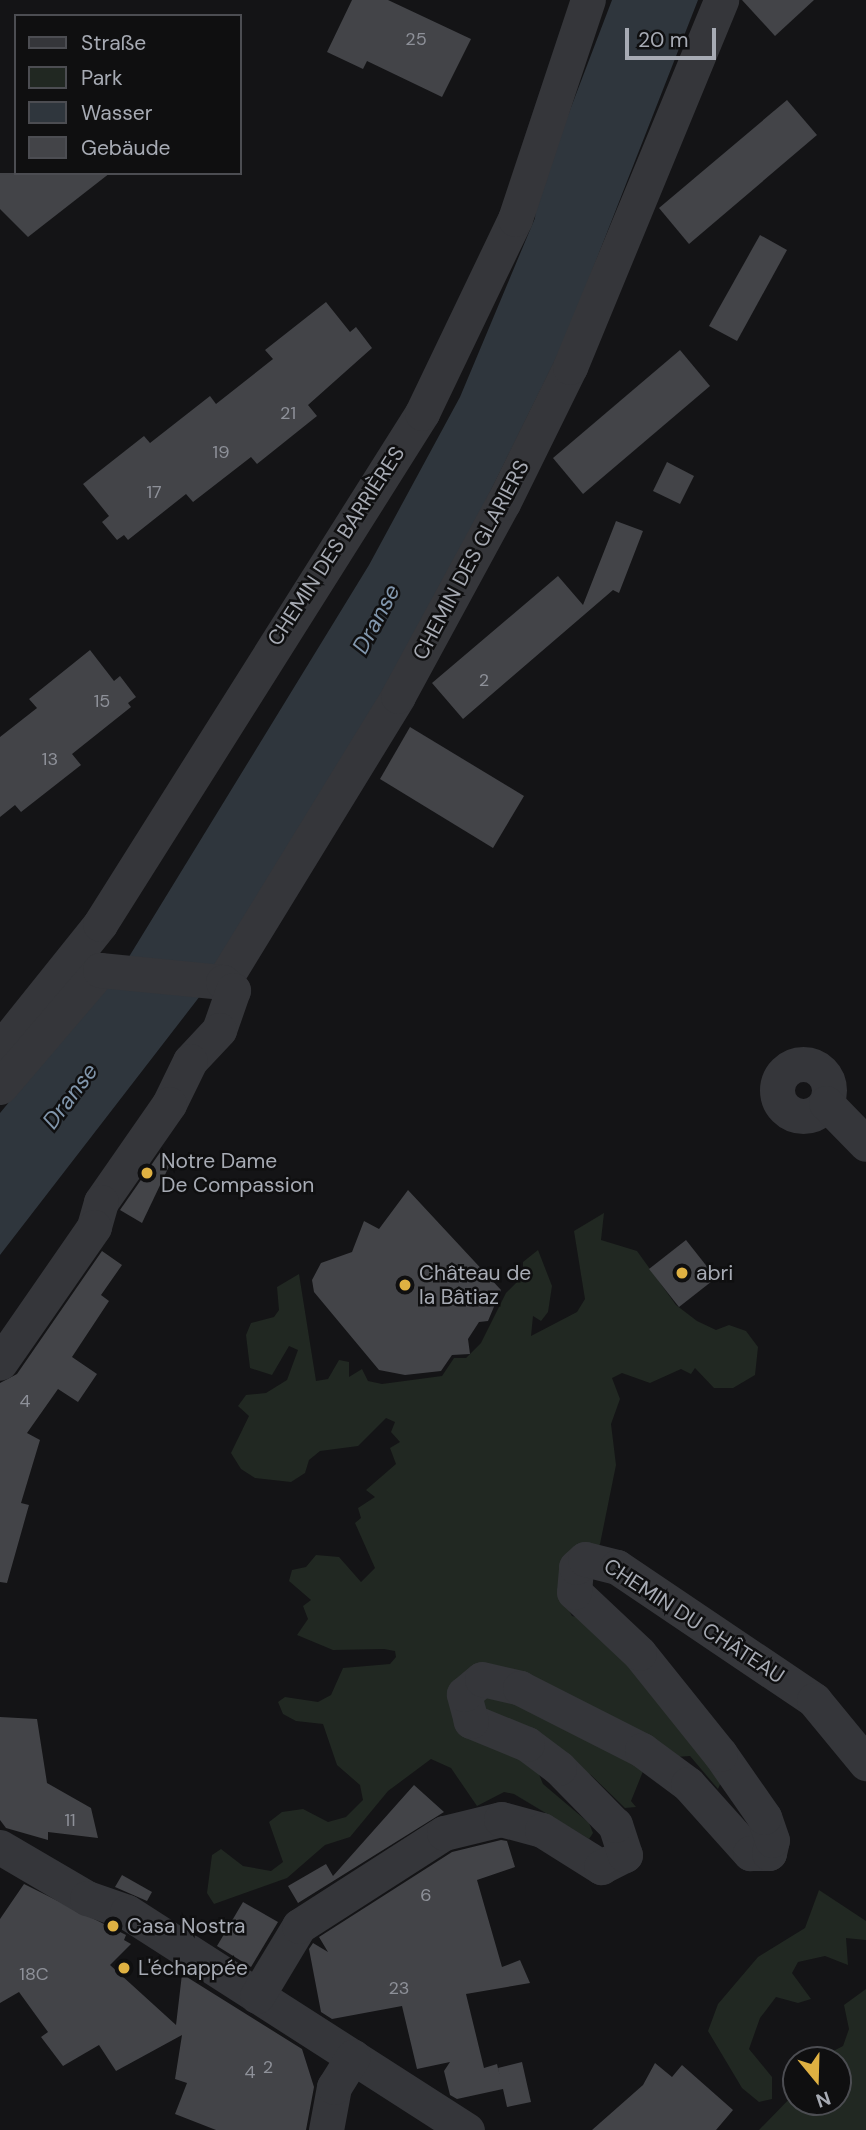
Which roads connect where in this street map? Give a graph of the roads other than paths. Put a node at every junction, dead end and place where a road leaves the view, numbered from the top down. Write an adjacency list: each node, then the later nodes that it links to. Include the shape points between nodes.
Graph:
1 (589, 0): 4 (street, CHEMIN DES BARRIÈRES, via 515,219 422,413 100,924)
2 (721, 0): 3 (street, CHEMIN DES GLARIERS, via 570,367 503,503 398,696)
3 (223, 982): 5 (street, via 100,970); 8 (street, via 233,990 219,1030 190,1061 162,1114 102,1202 94,1227)
4 (3, 1037)
5 (0, 1087)
6 (826, 1103): 7 (street)
7 (866, 1144)
8 (0, 1363)
9 (866, 1763): 11 (street, CHEMIN DU CHÂTEAU, via 814,1700 617,1567 584,1559 576,1567 574,1592 639,1653 720,1755 764,1817 772,1840 769,1853 750,1853 688,1784 642,1750 520,1688 482,1679 464,1694 471,1721 527,1744 559,1768 615,1825 625,1856 601,1867 542,1830 501,1819 443,1833 299,1926)
10 (5, 1861): 11 (street, via 127,1912)
11 (257, 1996): 12 (street)
12 (353, 2057): 13 (street, via 334,2087); 14 (street)
13 (326, 2130)
14 (467, 2130)

